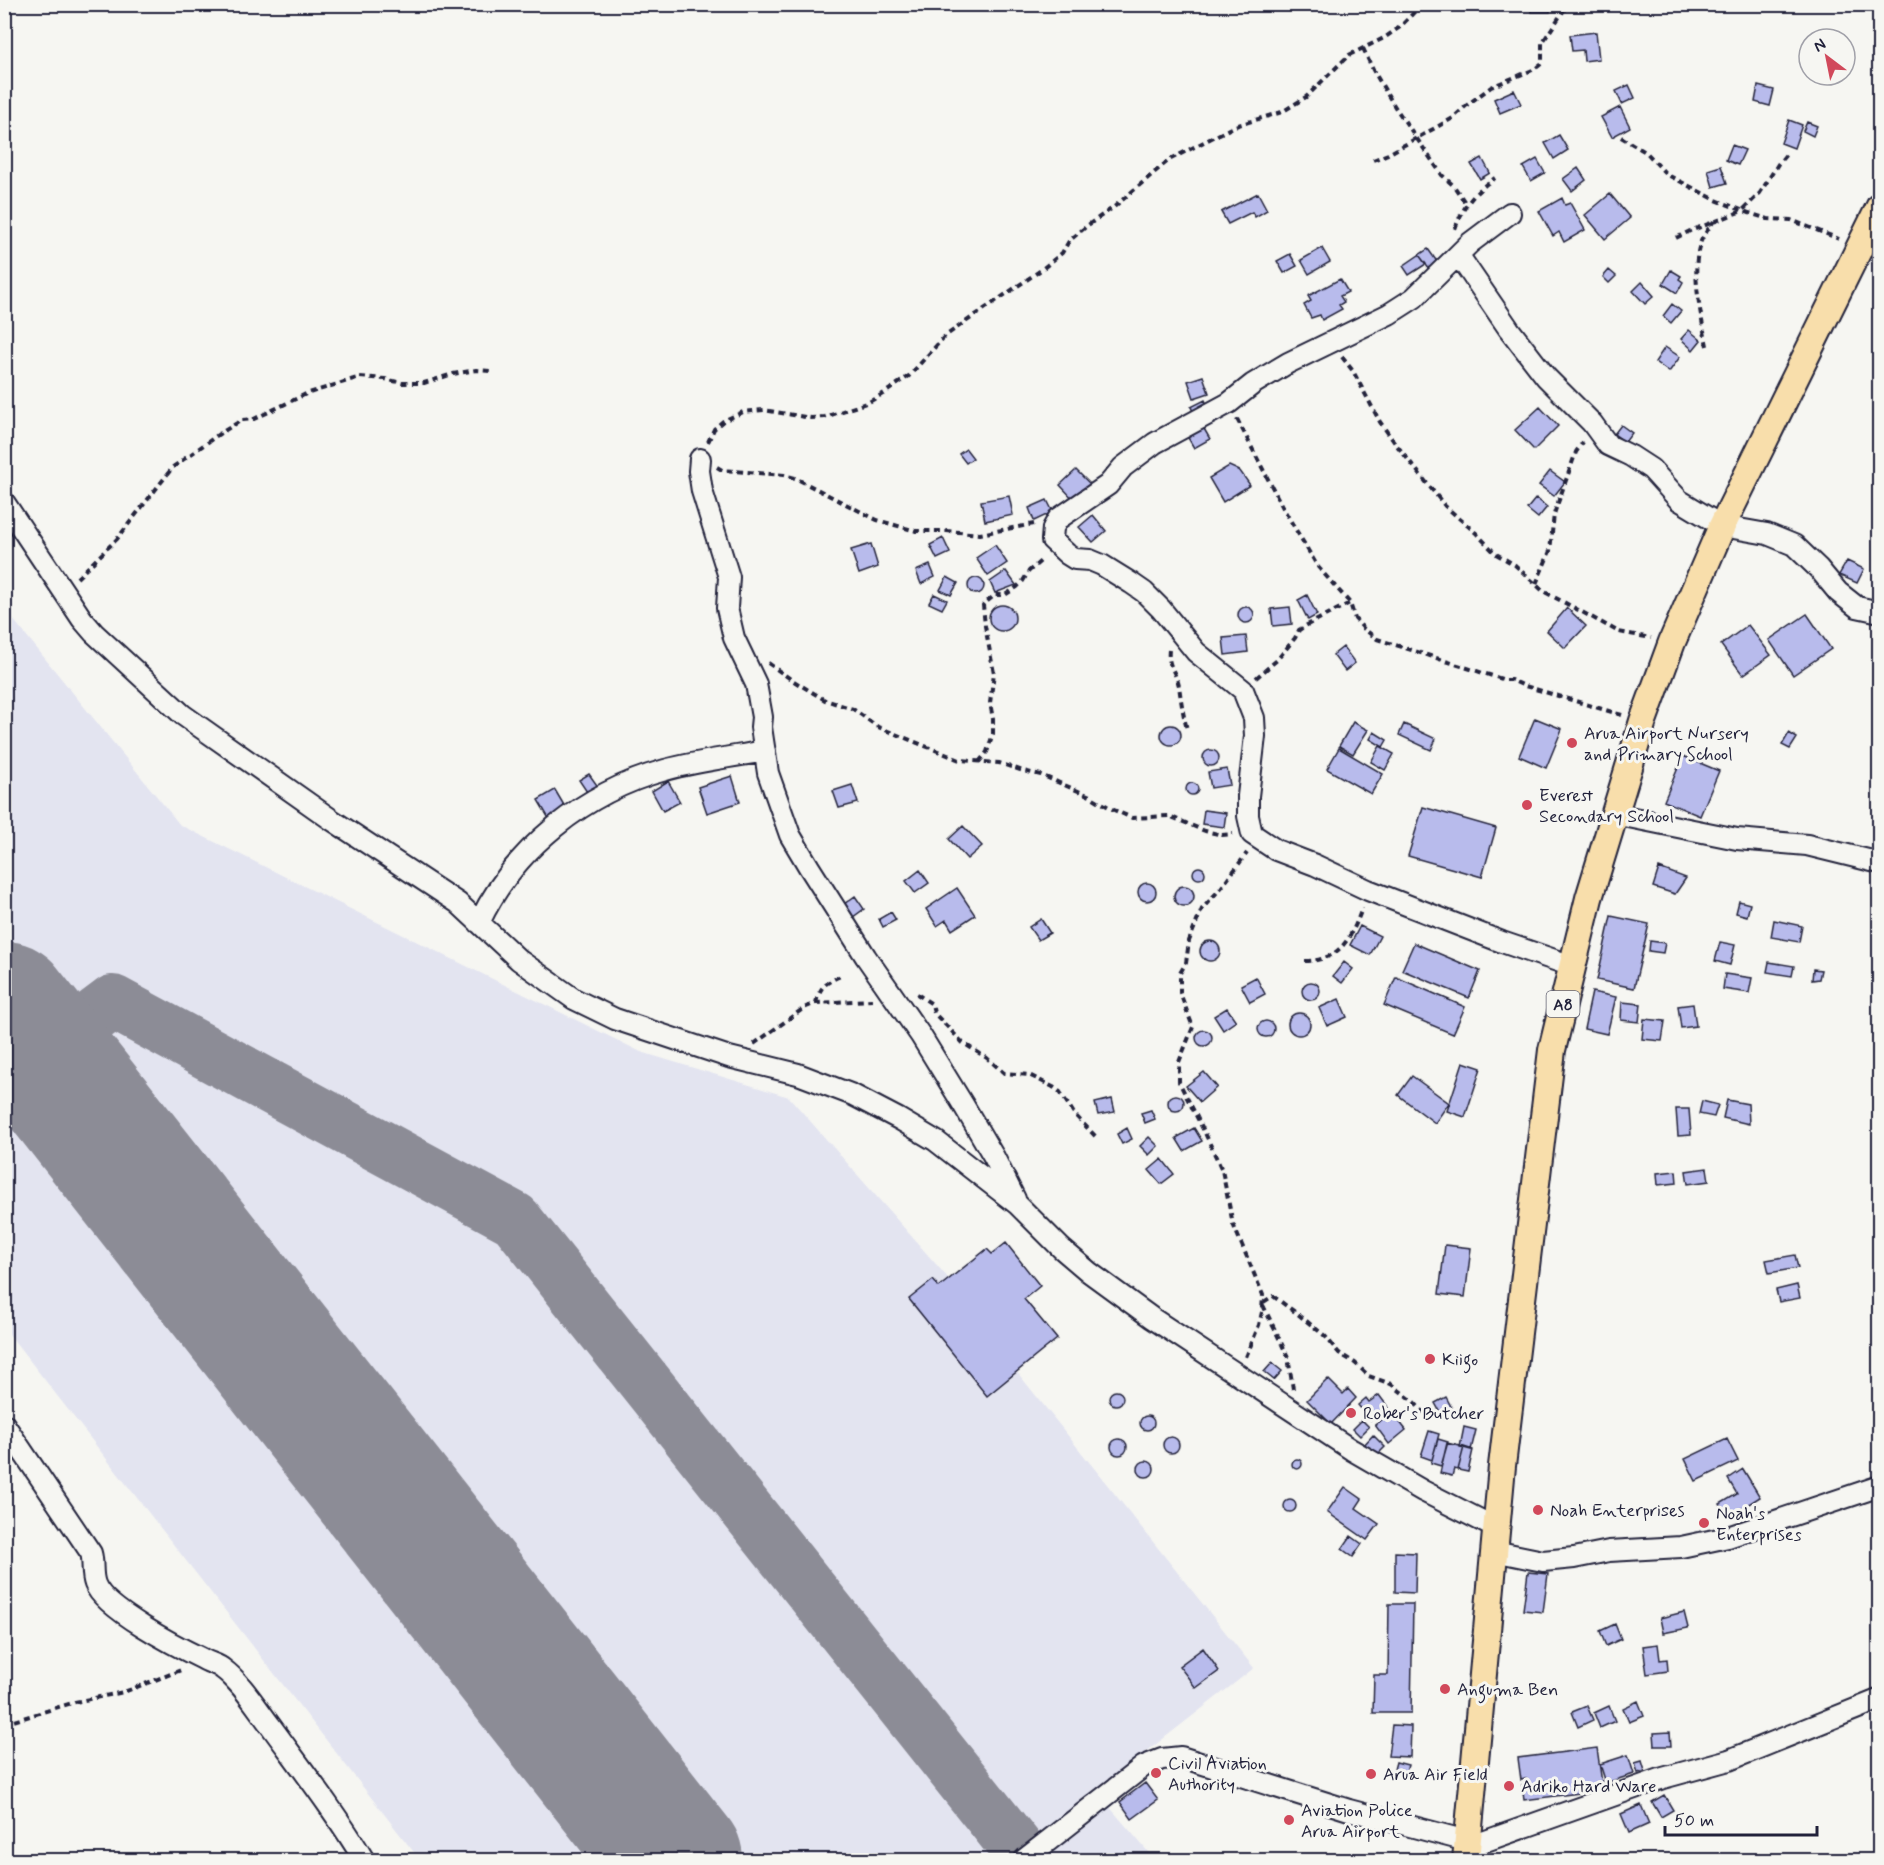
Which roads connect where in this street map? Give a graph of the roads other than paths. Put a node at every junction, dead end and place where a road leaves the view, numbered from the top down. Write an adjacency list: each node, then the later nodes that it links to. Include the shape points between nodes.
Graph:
1 (1880, 206): 6 (main road, A8)
2 (1510, 213): 3 (street)
3 (1459, 256): 6 (street, via 1546,377 1608,445 1651,469 1679,500); 12 (street, via 1414,298 1389,314 1267,374 1229,403 1146,449 1108,485 1058,519 1052,540 1075,559 1090,560 1131,582 1196,652 1242,690 1254,718 1248,816 1257,837 1276,850 1368,890)
4 (700, 459): 8 (street, via 702,491 729,578 727,608 734,638 756,684)
5 (4, 502): 11 (street, via 82,619 183,715 458,903)
6 (1722, 526): 7 (street, via 1767,534 1794,545 1857,607); 9 (main road, A8, via 1672,642)
7 (1880, 612)
8 (765, 751): 11 (street, via 665,770 630,782 582,807 539,839 503,880); 13 (street, via 768,773 790,835 921,1036 994,1157)
9 (1614, 814): 10 (street, via 1737,839 1807,845); 12 (main road, A8)
10 (1880, 863)
11 (479, 923): 13 (street, via 519,960 574,999 615,1019 729,1057 798,1074 853,1095 936,1141)
12 (1572, 966): 16 (main road, A8, via 1552,1050)
13 (1017, 1204): 16 (street, via 1089,1272 1152,1318)
14 (4, 1424): 20 (street, via 91,1553 92,1573 103,1595 157,1634 223,1668 244,1690)
15 (1880, 1486): 16 (street, via 1728,1537 1681,1547 1609,1551 1543,1562)
16 (1495, 1539): 18 (main road, A8)
17 (1878, 1700): 18 (street, via 1729,1760 1663,1778)
18 (1466, 1850): 19 (street, via 1181,1756 1144,1766)
19 (1025, 1858)
20 (364, 1860)

